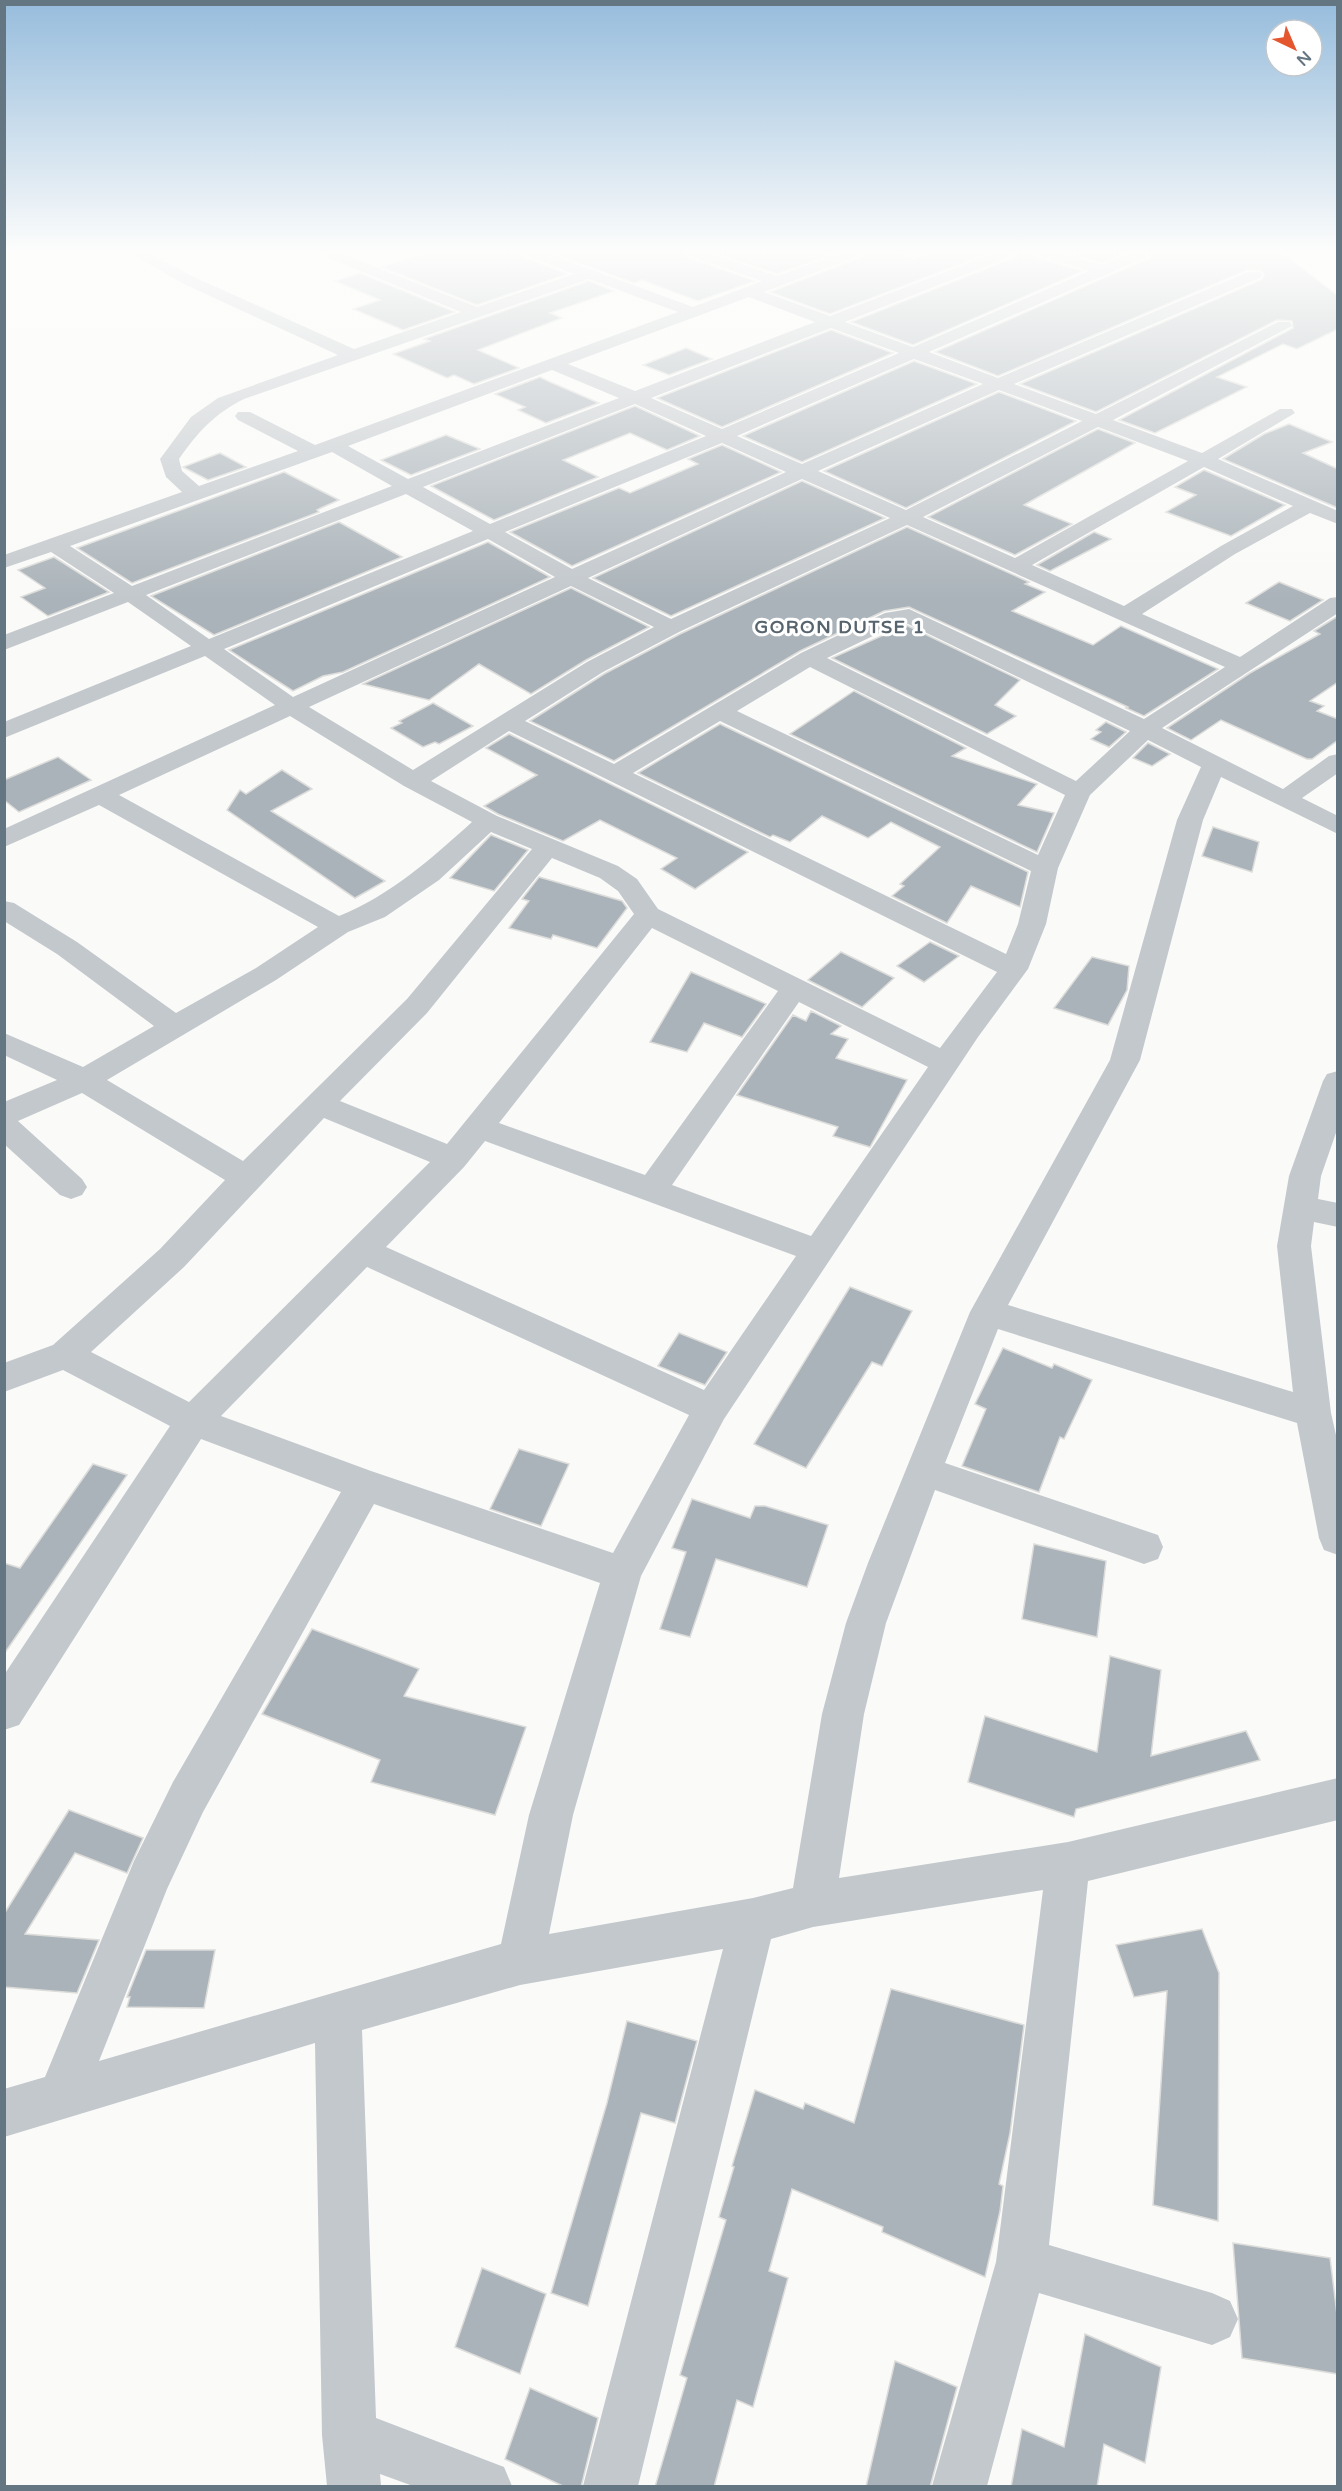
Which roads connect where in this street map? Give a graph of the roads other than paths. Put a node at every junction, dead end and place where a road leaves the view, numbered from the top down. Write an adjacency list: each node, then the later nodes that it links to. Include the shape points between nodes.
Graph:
1 (318, 368): 19 (street, via 238,395 210,408 197,420 169,459 173,473)
2 (541, 368): 15 (street)
3 (563, 368): 10 (street)
4 (715, 368): 10 (street)
5 (878, 368): 14 (street)
6 (957, 368): 9 (street)
7 (1035, 368): 9 (street)
8 (1202, 368): 13 (street)
9 (998, 384): 13 (street); 17 (street)
10 (638, 399): 14 (street); 18 (street)
11 (1286, 413): 16 (street)
12 (244, 416): 15 (street)
13 (1100, 421): 16 (street); 21 (street)
14 (722, 436): 17 (street); 23 (street)
15 (324, 448): 18 (street); 19 (street)
16 (1206, 461): 20 (street); 26 (street)
17 (801, 472): 21 (street); 27 (street)
18 (406, 487): 23 (street); 28 (street)
19 (195, 493): 24 (street)
20 (1308, 506): 22 (street); 30 (street, via 1228,550)
21 (906, 518): 26 (street); 31 (street)
22 (1338, 518)
23 (487, 531): 27 (street); 33 (street)
24 (53, 544): 25 (street); 28 (street)
25 (4, 562)
26 (1017, 565): 30 (street)
27 (572, 578): 31 (street); 36 (street)
28 (132, 595): 32 (street); 33 (street)
29 (1338, 603): 35 (street)
30 (1126, 615): 35 (street)
31 (671, 627): 38 (street)
32 (4, 644)
33 (208, 647): 36 (street); 40 (street)
34 (809, 658): 37 (street); 39 (street, via 893,618 909,616); 45 (street)
35 (1240, 665): 39 (street)
36 (294, 708): 44 (street); 46 (street)
37 (719, 711): 43 (street); 52 (street)
38 (506, 721): 43 (street); 44 (street)
39 (1145, 729): 42 (street); 45 (street)
40 (4, 731)
41 (1338, 761): 47 (street)
42 (1214, 765): 47 (street); 75 (street, via 1190,820 1125,1060)
43 (616, 773): 56 (street)
44 (413, 781): 48 (street)
45 (1079, 792): 52 (street)
46 (100, 795): 50 (street); 55 (street)
47 (1284, 800): 49 (street)
48 (488, 821): 51 (street); 55 (street, via 421,881 375,911)
49 (1338, 826)
50 (4, 840)
51 (549, 845): 54 (street, via 609,872 628,885); 63 (street, via 417,1006)
52 (1046, 868): 56 (street, via 1032,924)
53 (4, 909): 58 (street, via 67,948)
54 (648, 915): 57 (street); 66 (street)
55 (338, 926): 58 (street, via 266,974)
56 (1014, 969): 60 (street)
57 (794, 989): 60 (street); 70 (street)
58 (174, 1026): 61 (street)
59 (4, 1042): 61 (street)
60 (945, 1064): 74 (street)
61 (84, 1080): 64 (street); 68 (street)
62 (1338, 1081): 71 (street, via 1305,1176)
63 (320, 1105): 67 (street); 68 (street)
64 (4, 1115)
65 (4, 1126): 69 (street)
66 (479, 1127): 67 (street); 70 (street)
67 (453, 1160): 73 (street)
68 (246, 1178): 76 (street, via 172,1258)
69 (71, 1187)
70 (651, 1191): 74 (street)
71 (1301, 1207): 72 (street); 79 (street, via 1294,1246)
72 (1338, 1215)
73 (362, 1250): 78 (street); 80 (street)
74 (820, 1252): 78 (street)
75 (987, 1312): 79 (street); 81 (street)
76 (66, 1355): 77 (street); 80 (street)
77 (4, 1378)
78 (711, 1409): 85 (street)
79 (1313, 1413): 83 (street)
80 (193, 1421): 82 (street); 86 (street)
81 (924, 1471): 84 (street); 89 (street, via 866,1623 843,1714)
82 (365, 1485): 85 (street); 93 (street, via 188,1797 150,1878)
83 (1338, 1538)
84 (1144, 1546)
85 (622, 1573): 91 (street, via 551,1815)
86 (4, 1711)
87 (1338, 1798): 88 (street)
88 (1068, 1864): 89 (street); 95 (street)
89 (813, 1905): 90 (street)
90 (753, 1922): 91 (street); 100 (street)
91 (520, 1962): 92 (street)
92 (338, 2013): 93 (street); 97 (street)
93 (61, 2096): 94 (street)
94 (4, 2113)
95 (1022, 2262): 96 (street); 101 (street)
96 (1212, 2319)
97 (349, 2435): 98 (street); 99 (street)
98 (354, 2487)
99 (485, 2487)
100 (611, 2487)
101 (960, 2487)

